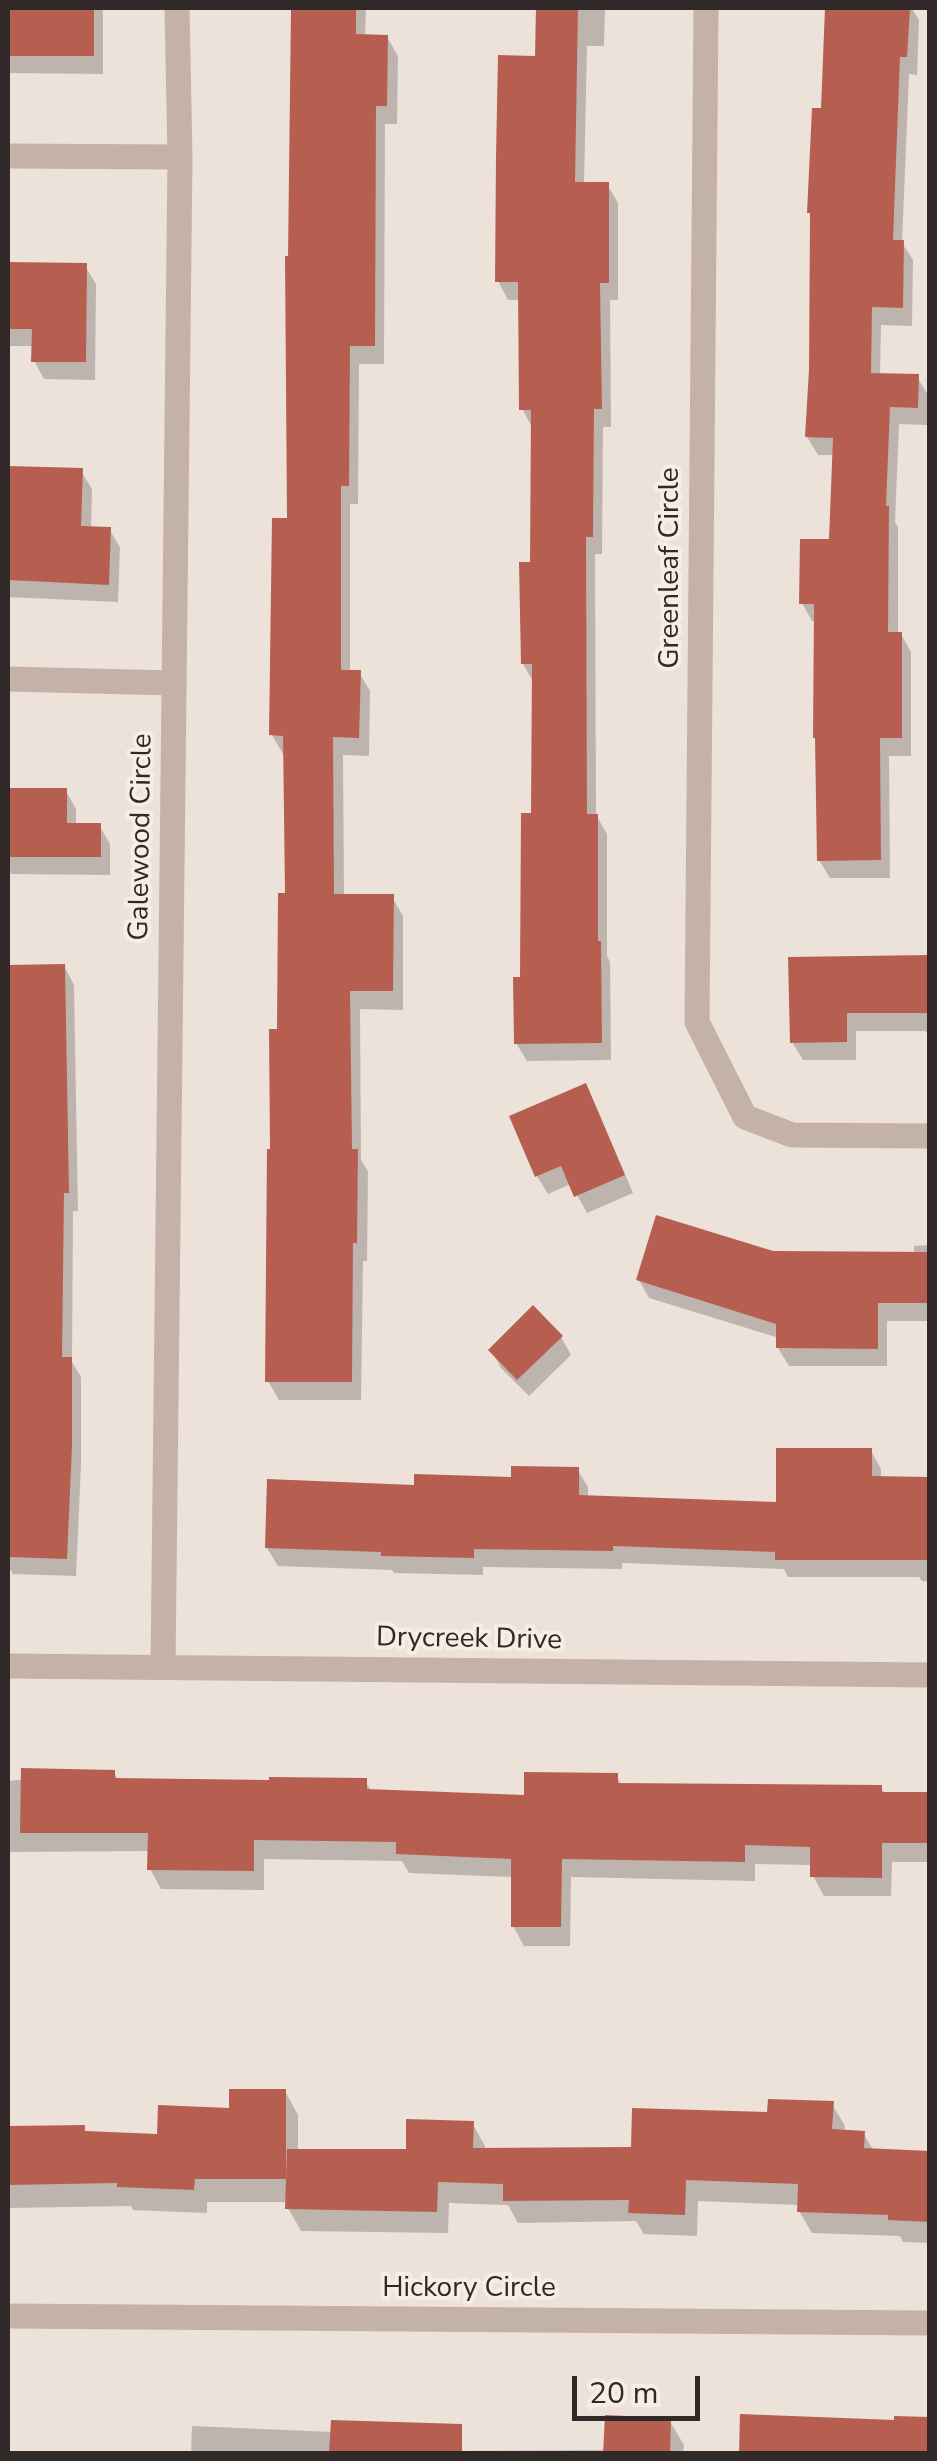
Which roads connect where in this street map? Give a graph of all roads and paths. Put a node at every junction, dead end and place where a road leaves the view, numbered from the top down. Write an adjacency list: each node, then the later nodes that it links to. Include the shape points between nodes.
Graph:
1 (177, 8): 4 (street, Galewood Circle)
2 (706, 8): 7 (street, Greenleaf Circle, via 697,1022 745,1117 792,1134)
3 (8, 156): 4 (street)
4 (180, 156): 6 (street, Galewood Circle)
5 (8, 679): 6 (street)
6 (174, 683): 9 (street, Galewood Circle)
7 (930, 1136)
8 (8, 1666): 9 (street, Drycreek Drive)
9 (164, 1667): 10 (street, Drycreek Drive)
10 (930, 1675)
11 (8, 2316): 12 (street, Hickory Circle)
12 (930, 2323)

